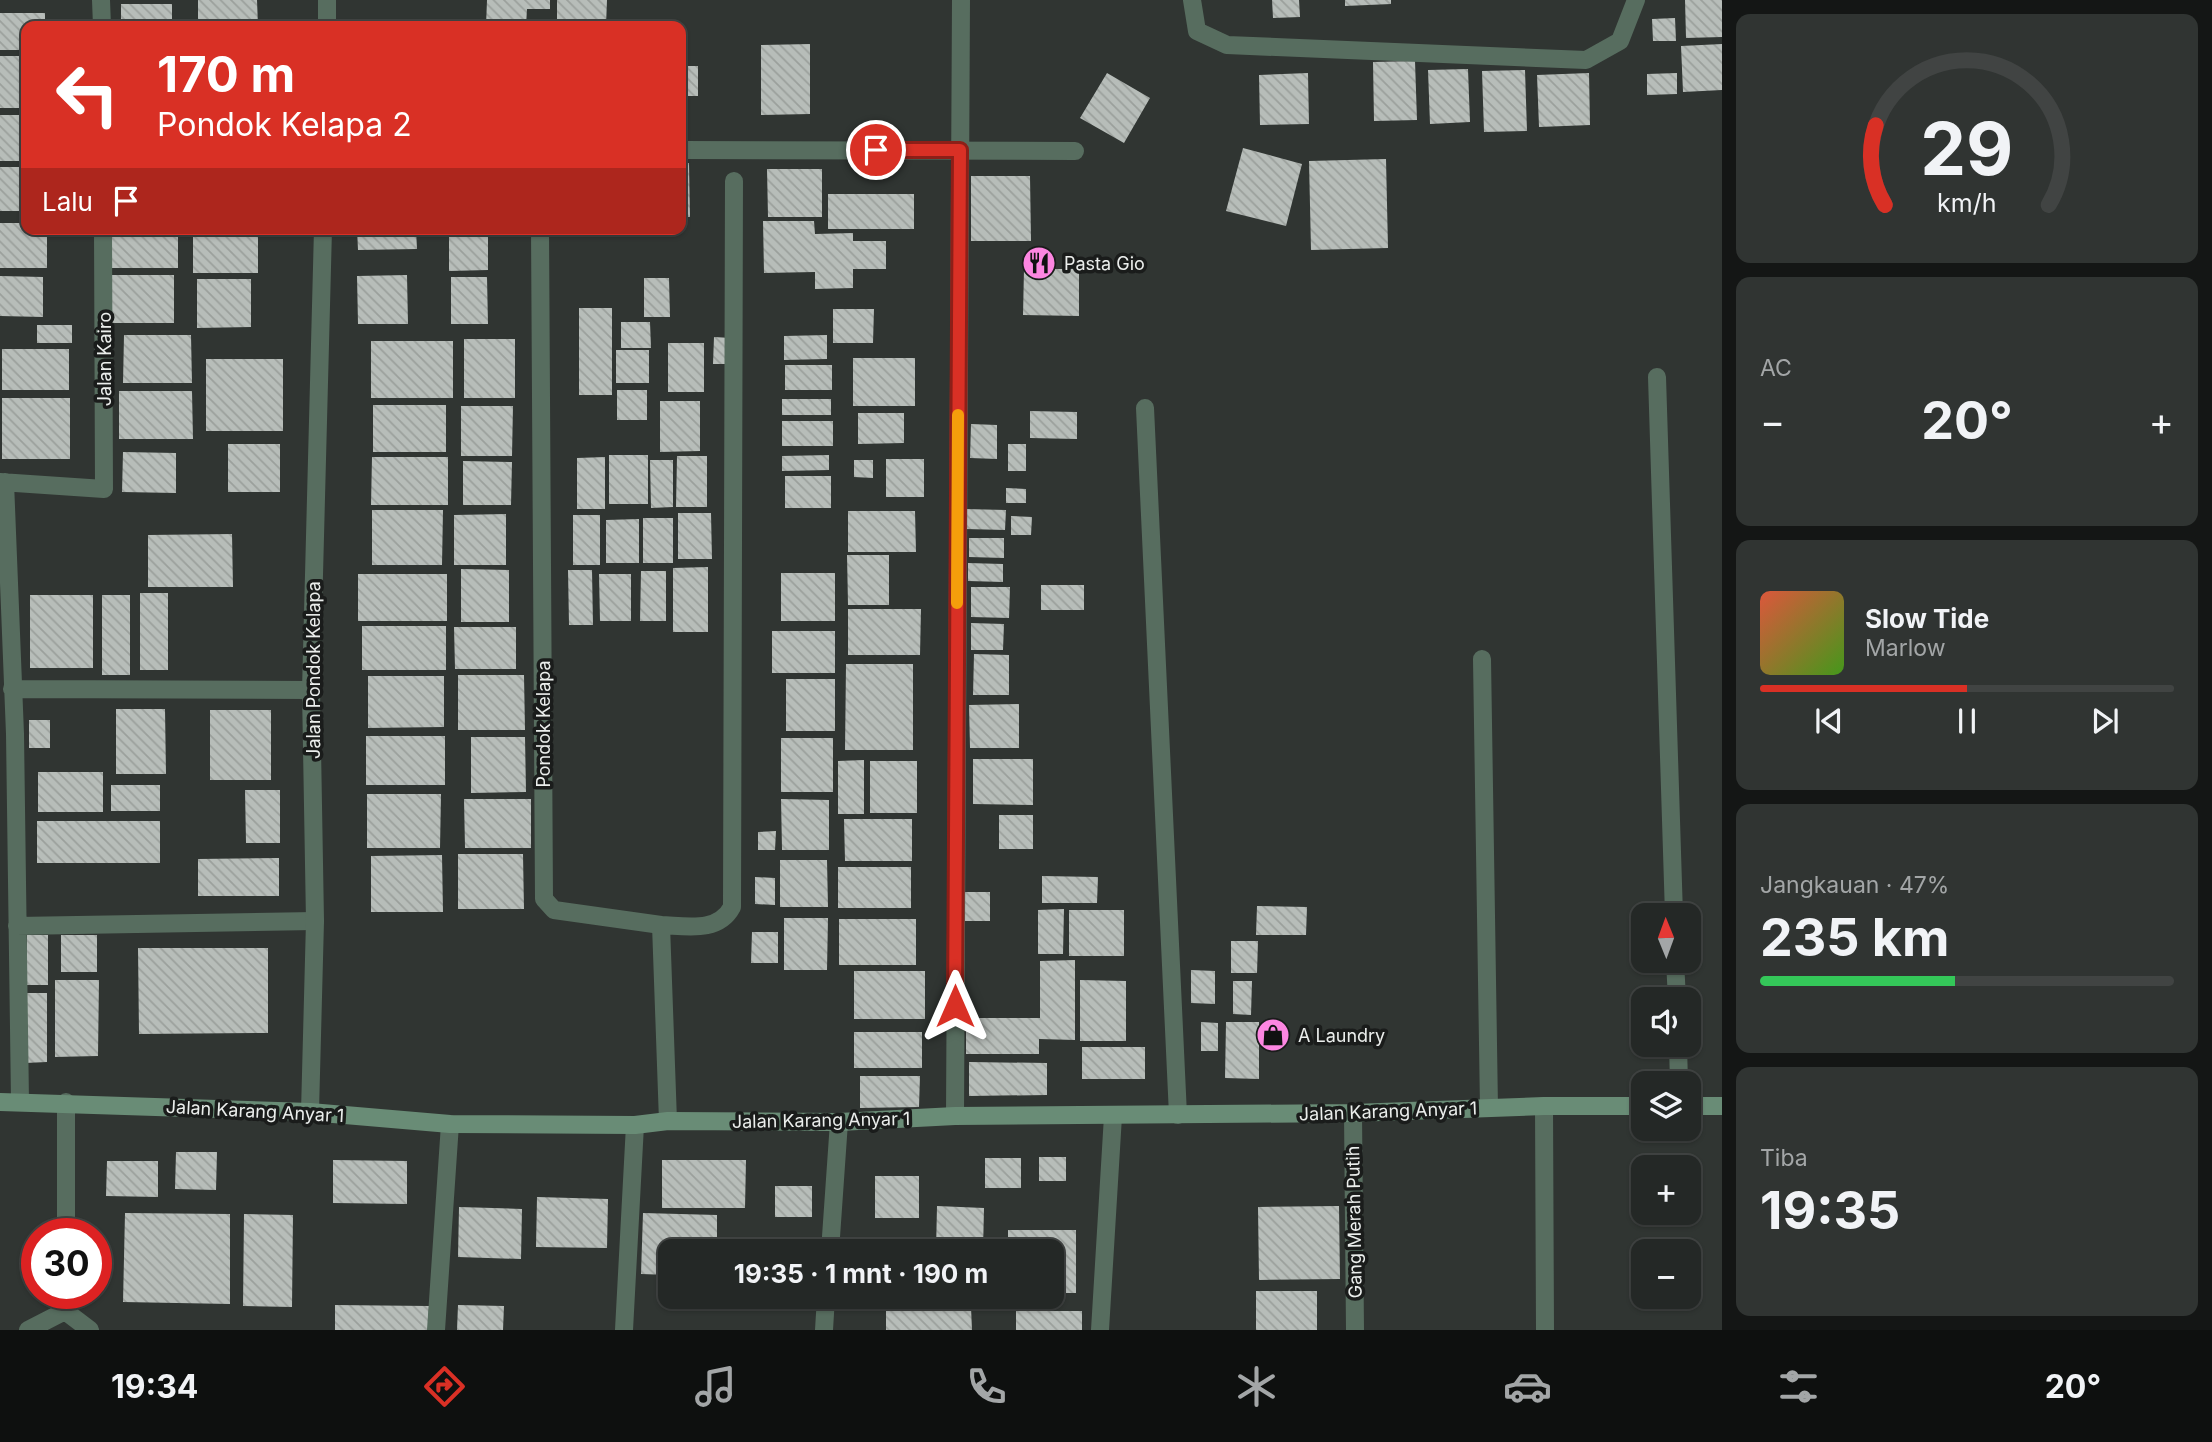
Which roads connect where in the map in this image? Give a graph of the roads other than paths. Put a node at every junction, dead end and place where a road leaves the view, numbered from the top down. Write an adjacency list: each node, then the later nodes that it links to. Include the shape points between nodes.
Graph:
1 (102, 0): 6 (street)
2 (327, 0): 7 (street)
3 (961, 0): 9 (street)
4 (1192, 0): 5 (street, via 1196,31 1227,45 1586,60 1620,41)
5 (1636, 0)
6 (102, 21)
7 (327, 21)
8 (686, 150): 9 (street)
9 (960, 150): 10 (street); 36 (street)
10 (1075, 151)
11 (734, 181): 23 (street, Pondok Kelapa, via 732,907 726,917 709,926)
12 (103, 235): 17 (street, Jalan Kairo, via 104,489)
13 (323, 235): 20 (street, Jalan Pondok Kelapa)
14 (540, 235): 23 (street, Pondok Kelapa, via 544,900 554,910)
15 (1657, 377): 21 (street)
16 (1144, 408): 35 (street)
17 (2, 482): 19 (street)
18 (1482, 659): 32 (street)
19 (12, 689): 20 (street); 24 (street)
20 (311, 690): 22 (street, Jalan Pondok Kelapa)
21 (1674, 903)
22 (315, 921): 24 (street); 33 (street, Jalan Pondok Kelapa)
23 (661, 925): 38 (street)
24 (17, 926): 26 (street)
25 (0, 1102): 26 (main road, Jalan Karang Anyar 1)
26 (20, 1102): 27 (main road, Jalan Karang Anyar 1)
27 (66, 1102): 33 (main road, Jalan Karang Anyar 1); 42 (street)
28 (1544, 1105): 29 (main road, Jalan Karang Anyar 1); 32 (main road, Jalan Karang Anyar 1); 54 (street)
29 (1631, 1106)
30 (1701, 1106): 31 (main road)
31 (1722, 1106)
32 (1489, 1108): 34 (main road, Jalan Karang Anyar 1)
33 (310, 1112): 40 (main road, Jalan Karang Anyar 1)
34 (1353, 1113): 35 (main road, Jalan Karang Anyar 1); 53 (street, Gang Merah Putih)
35 (1178, 1115): 37 (main road, Jalan Karang Anyar 1)
36 (955, 1116): 37 (main road, Jalan Karang Anyar 1); 39 (main road, Jalan Karang Anyar 1)
37 (1113, 1116): 52 (street)
38 (668, 1121): 39 (main road, Jalan Karang Anyar 1); 41 (main road, Jalan Karang Anyar 1)
39 (839, 1122): 43 (street)
40 (450, 1124): 41 (main road, Jalan Karang Anyar 1); 49 (street)
41 (635, 1125): 50 (street)
42 (66, 1218)
43 (831, 1239)
44 (56, 1309): 47 (street)
45 (71, 1309): 48 (street)
46 (826, 1309): 51 (street)
47 (28, 1330)
48 (89, 1330)
49 (436, 1330)
50 (624, 1330)
51 (824, 1330)
52 (1100, 1330)
53 (1355, 1330)
54 (1545, 1330)

